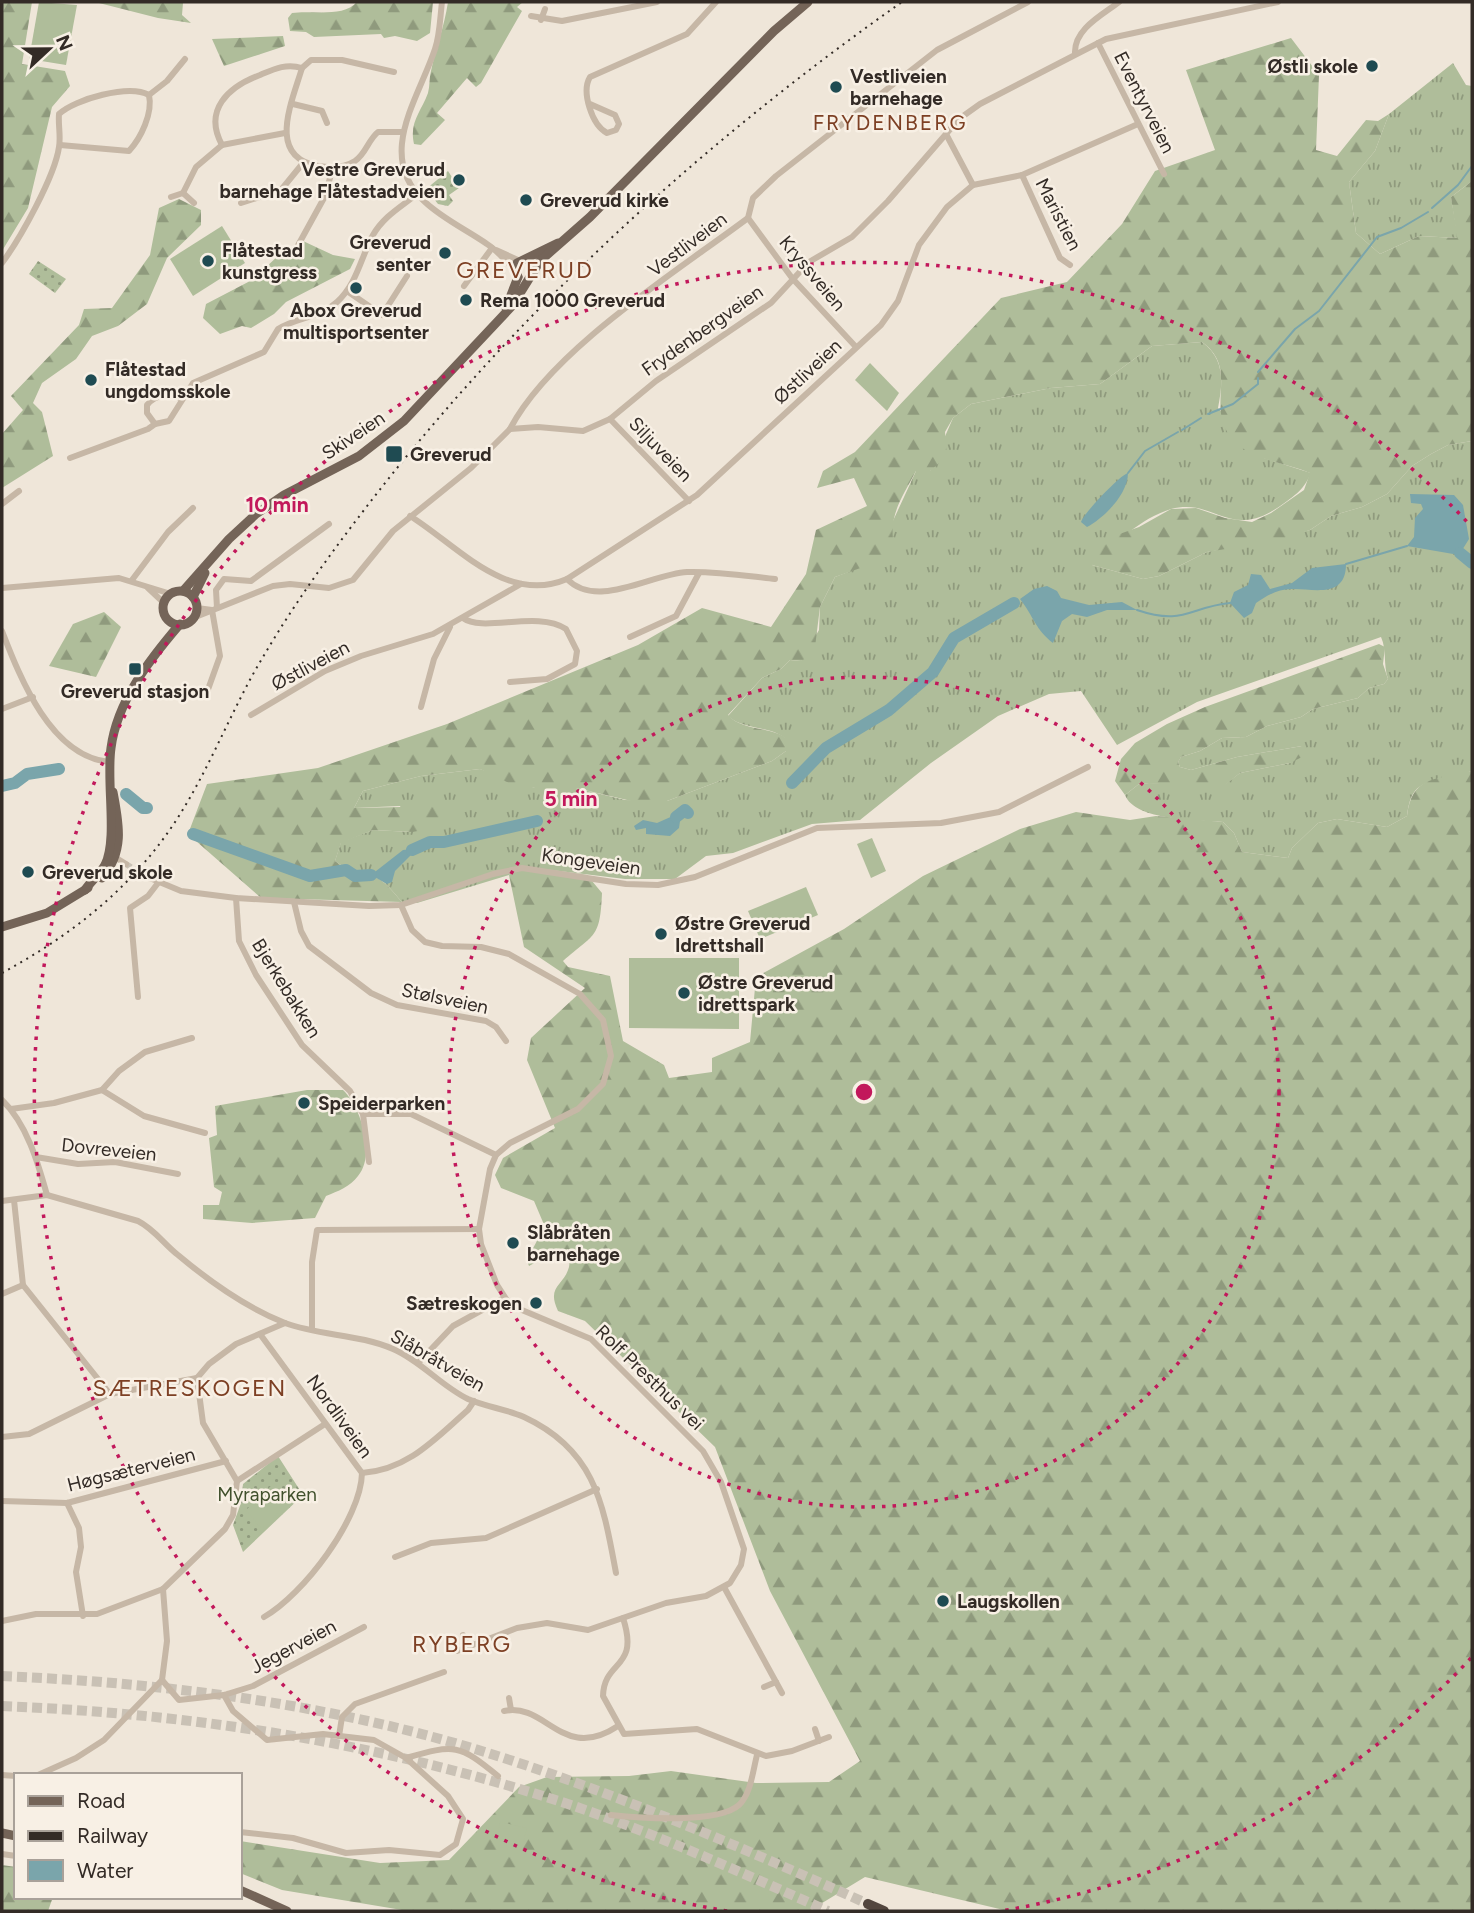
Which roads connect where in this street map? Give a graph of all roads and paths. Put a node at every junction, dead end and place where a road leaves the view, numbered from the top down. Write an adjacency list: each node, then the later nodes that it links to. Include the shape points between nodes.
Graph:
1 (442, 2): 23 (street, via 438,36)
2 (657, 2): 10 (street, via 562,21)
3 (716, 2): 18 (street, via 687,34 590,77 586,91)
4 (808, 2): 39 (main road, via 774,30)
5 (1028, 2): 38 (street, Vestliveien, via 902,74 759,191)
6 (1119, 2): 12 (street, via 1080,34)
7 (1278, 2): 11 (street, Frydenbergveien)
8 (545, 9): 10 (street)
9 (531, 16): 10 (street)
10 (541, 20)
11 (1098, 43): 12 (street, Frydenbergveien); 22 (street, Eventyrveien)
12 (1075, 53): 25 (street, Frydenbergveien, via 980,104)
13 (185, 60): 16 (street)
14 (302, 68): 15 (street, via 321,58); 17 (street); 27 (street, via 283,66 232,88 215,123)
15 (394, 72)
16 (149, 95): 20 (street, via 136,91 96,96); 26 (street, via 145,123 129,151)
17 (293, 104): 21 (street, via 322,111); 24 (street)
18 (590, 104): 18 (street, via 602,130 616,130 615,115)
19 (54, 107): 20 (street)
20 (59, 114): 26 (street)
21 (327, 123)
22 (1138, 124): 30 (street, Eventyrveien); 31 (street, Østliveien)
23 (402, 132): 29 (street, via 378,132 353,163); 34 (street, via 403,167)
24 (285, 133): 27 (street); 28 (street, via 291,153)
25 (946, 134): 32 (street); 47 (street, Frydenbergveien, via 852,237 809,262)
26 (60, 145): 42 (street, via 21,235)
27 (222, 145): 33 (street, via 196,167)
28 (303, 163): 29 (street); 37 (street, via 281,190)
29 (333, 168): 40 (street, via 324,198)
30 (1164, 174)
31 (1022, 175): 32 (street, Østliveien); 43 (street, Maristien, via 1060,258)
32 (973, 185): 52 (street, Østliveien, via 947,207 919,245 892,312)
33 (183, 193): 35 (street); 36 (street)
34 (418, 194): 41 (street); 50 (street, via 382,221)
35 (171, 197)
36 (194, 203)
37 (241, 203)
38 (748, 218): 47 (street, Kryssveien); 56 (street, Vestliveien, via 582,343)
39 (563, 242): 44 (main road); 45 (main road)
40 (296, 249)
41 (494, 249): 44 (street); 49 (street)
42 (2, 263)
43 (1070, 265)
44 (520, 267): 45 (main road); 48 (main road); 51 (main road, Skiveien)
45 (535, 267): 48 (main road, Skiveien)
46 (407, 276): 50 (street, via 382,315)
47 (792, 278): 52 (street, Kryssveien); 54 (street, Frydenbergveien, via 763,309 656,381)
48 (528, 280): 51 (main road, Skiveien)
49 (464, 286)
50 (347, 291): 53 (street, via 330,308 278,329 264,352 200,379)
51 (504, 312): 64 (main road, Skiveien, via 386,437 268,505 229,539)
52 (856, 347): 59 (street, Østliveien)
53 (182, 398): 55 (street, via 169,421); 55 (street, via 152,398 147,413)
54 (610, 419): 56 (street, Frydenbergveien, via 583,431); 59 (street, Siljuveien)
55 (155, 424): 57 (street)
56 (510, 429): 62 (street, via 471,468)
57 (70, 458)
58 (19, 491): 60 (street)
59 (690, 501): 66 (street, Østliveien)
60 (2, 504)
61 (194, 508): 68 (street, via 168,532)
62 (410, 516): 69 (street, via 486,570); 77 (street, via 346,584 320,588 282,584)
63 (329, 524): 77 (street, via 251,581 223,579 216,590)
64 (206, 568): 72 (main road, Skiveien); 74 (main road, Skiveien)
65 (699, 573): 66 (street, via 600,590 575,587); 67 (street); 84 (street, via 676,616)
66 (567, 579): 69 (street, Østliveien, via 545,586)
67 (775, 579)
68 (132, 580): 70 (street); 71 (street)
69 (521, 584): 79 (street, Østliveien)
70 (146, 586): 73 (street); 75 (street)
71 (2, 588)
72 (183, 591): 73 (main road); 74 (main road)
73 (171, 594): 75 (main road)
74 (193, 597): 76 (main road)
75 (164, 603): 80 (main road)
76 (197, 608): 77 (street); 78 (main road)
77 (214, 609): 78 (street); 87 (street, via 220,656)
78 (193, 618): 81 (main road)
79 (463, 618): 82 (street, Østliveien); 86 (street, via 478,624 551,622 566,629 577,651 575,664 547,679)
80 (168, 619): 81 (main road); 85 (main road)
81 (180, 624): 85 (main road)
82 (450, 625): 89 (street, via 434,659); 91 (street, Østliveien, via 343,662)
83 (2, 631): 88 (street)
84 (630, 636)
85 (162, 644): 92 (main road, via 121,711)
86 (510, 682)
87 (206, 695)
88 (33, 697): 90 (street); 92 (street, via 69,747 92,760)
89 (421, 707)
90 (2, 709)
91 (251, 715)
92 (109, 762): 94 (main road)
93 (1087, 767): 100 (street, Kongeveien, via 999,812 941,822 817,828 672,883 626,884 522,868)
94 (112, 855): 95 (street); 101 (main road, via 85,890 47,913)
95 (127, 864)
96 (145, 876): 97 (street, Kongeveien)
97 (158, 883): 98 (street, Kongeveien, via 181,891); 102 (street, via 130,908)
98 (236, 898): 99 (street, Kongeveien); 108 (street, Bjerkebakken, via 239,941 256,975 296,1038 350,1091)
99 (294, 902): 100 (street, Kongeveien); 104 (street, Stølsveien, via 300,931 309,946 371,993 397,1005 486,1021)
100 (401, 905): 110 (street, via 412,930 425,942 493,948 519,958 589,1002 608,1032 609,1064 603,1084 591,1099)
101 (2, 927)
102 (138, 997)
103 (192, 1038): 105 (street, via 145,1052)
104 (506, 1041)
105 (102, 1090): 107 (street); 109 (street, via 144,1116)
106 (2, 1100): 107 (street)
107 (11, 1109): 111 (street)
108 (363, 1114): 110 (street, via 411,1114); 112 (street, Bjerkebakken)
109 (205, 1133)
110 (496, 1155): 117 (street)
111 (36, 1157): 113 (street, Dovreveien, via 78,1164 115,1162); 114 (street)
112 (369, 1162)
113 (178, 1174)
114 (47, 1195): 115 (street, Slåbråtveien); 121 (street, Slåbråtveien, via 148,1226 215,1284)
115 (14, 1200): 116 (street, Slåbråtveien); 118 (street)
116 (2, 1201)
117 (479, 1229): 120 (street); 122 (street, via 317,1230)
118 (23, 1285): 119 (street); 126 (street)
119 (2, 1294)
120 (504, 1298): 124 (street, via 460,1321); 138 (street, Rolf Presthus vei, via 520,1312 591,1339 710,1460 744,1549 737,1574)
121 (285, 1323): 122 (street, Slåbråtveien); 123 (street)
122 (312, 1329): 124 (street, Slåbråtveien, via 377,1343)
123 (260, 1334): 125 (street, via 236,1344); 128 (street, Nordliveien)
124 (418, 1363): 127 (street, Slåbråtveien, via 447,1387)
125 (197, 1378): 126 (street); 130 (street, via 203,1423)
126 (110, 1394): 129 (street, via 29,1434)
127 (474, 1401): 131 (street, via 408,1460); 133 (street, Slåbråtveien, via 520,1415 553,1433 579,1459)
128 (325, 1424): 131 (street, Nordliveien); 132 (street)
129 (2, 1437)
130 (226, 1461): 132 (street); 135 (street, Høgsæterveien)
131 (362, 1474): 141 (street, Nordliveien, via 359,1500 326,1556 286,1602)
132 (237, 1480): 139 (street, via 233,1516 225,1529)
133 (597, 1489): 136 (street, via 486,1538 431,1543); 137 (street, Slåbråtveien)
134 (2, 1501): 135 (street, Høgsæterveien)
135 (67, 1503): 140 (street, via 79,1528 76,1572)
136 (395, 1557)
137 (615, 1573)
138 (724, 1587): 142 (street); 150 (street)
139 (163, 1589): 140 (street); 149 (street, via 167,1641)
140 (83, 1616): 143 (street, via 36,1614)
141 (264, 1616)
142 (623, 1618): 146 (street, via 588,1630 538,1623); 155 (street, via 629,1640 627,1654 603,1690 605,1704)
143 (2, 1621)
144 (364, 1627): 153 (street, Jegerveien, via 265,1681)
145 (463, 1635): 146 (street)
146 (468, 1647): 147 (street)
147 (457, 1651)
148 (444, 1672): 157 (street, via 355,1704 342,1717)
149 (162, 1680): 153 (street, Jegerveien, via 179,1700); 162 (street, via 104,1740)
150 (776, 1682): 151 (street); 152 (street)
151 (764, 1687)
152 (782, 1693)
153 (224, 1695): 157 (street, via 233,1711 267,1740)
154 (509, 1698): 155 (street, via 507,1711 584,1740)
155 (618, 1726): 160 (street, via 632,1735 697,1728)
156 (814, 1729): 159 (street)
157 (339, 1736): 161 (street, via 374,1740)
158 (829, 1737): 159 (street)
159 (819, 1741): 160 (street, via 777,1755)
160 (757, 1755): 164 (street, via 744,1798 729,1811 702,1816)
161 (406, 1758): 163 (street, via 457,1748); 165 (street, via 461,1813 460,1836 445,1853 346,1853 293,1838)
162 (42, 1773)
163 (498, 1776)
164 (611, 1815)
165 (242, 1832)
166 (242, 1891): 168 (main road)
167 (868, 1904): 169 (highway)
168 (287, 1911)
169 (884, 1911)

